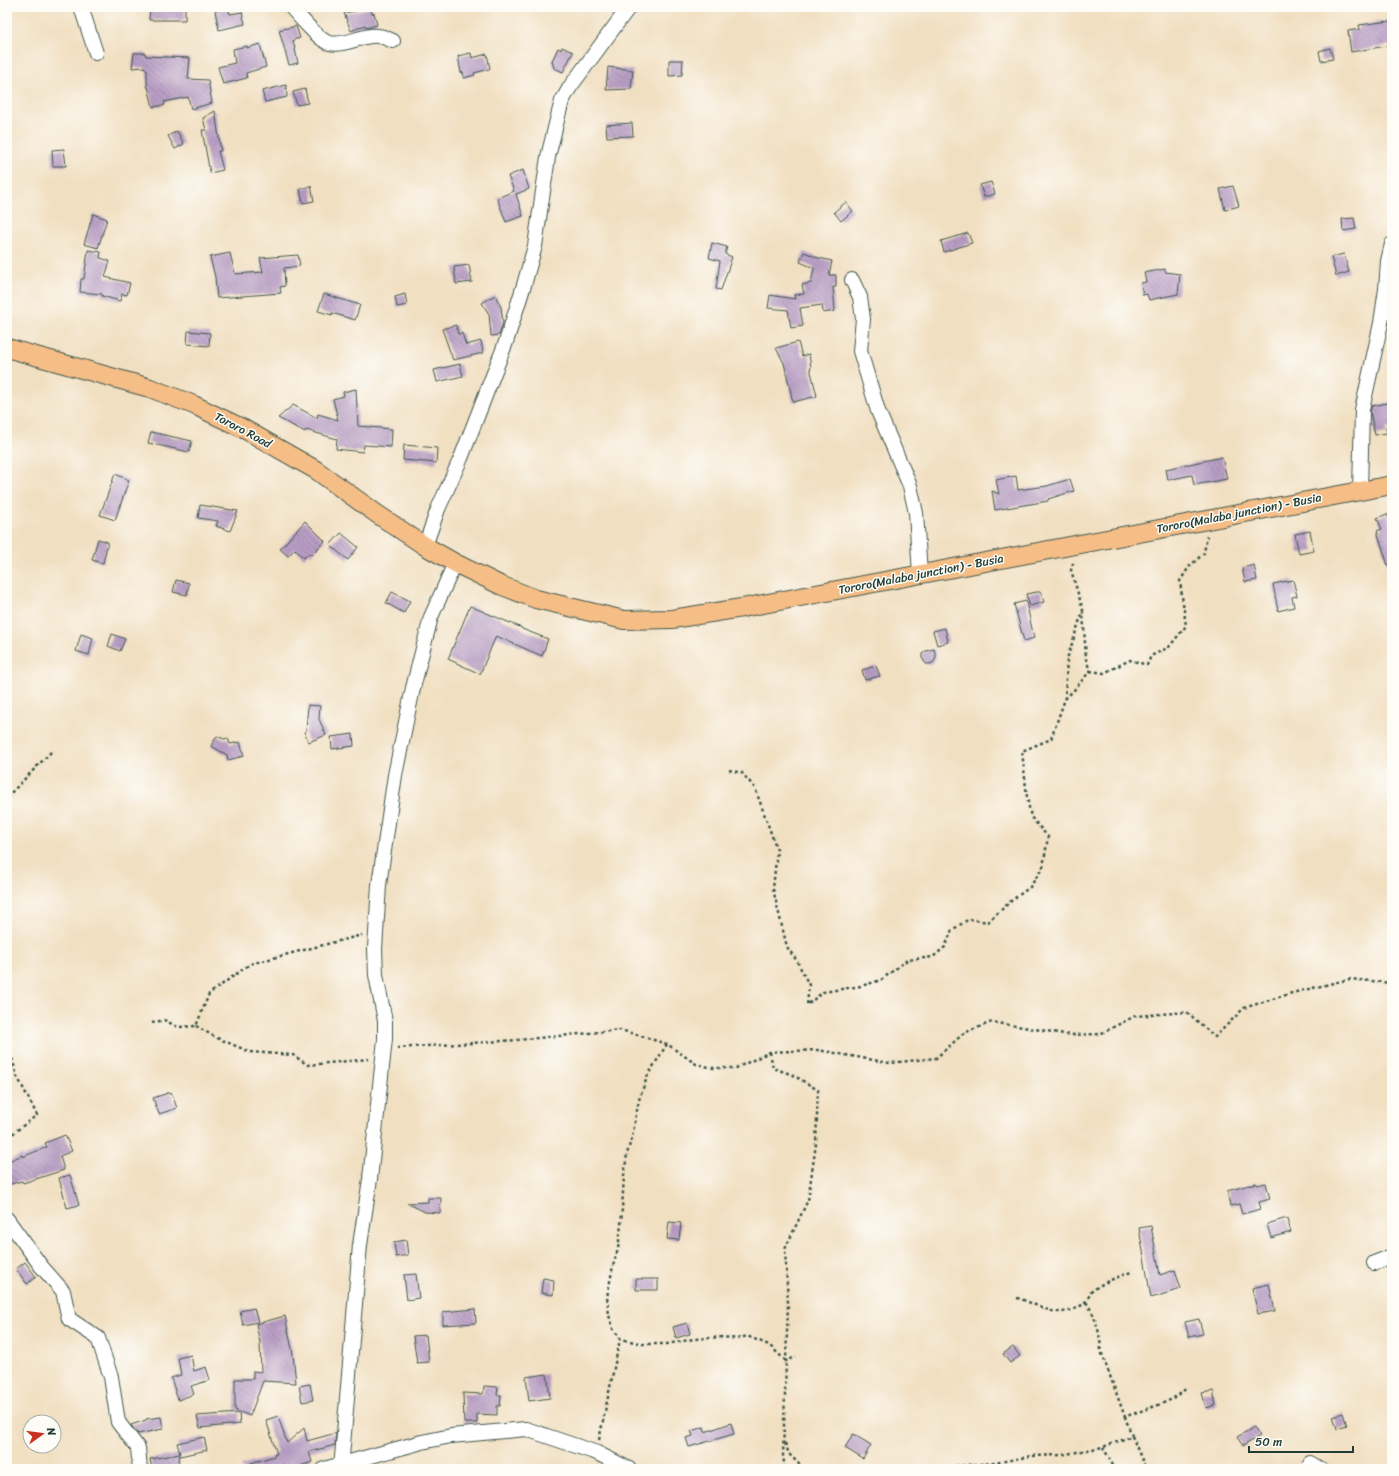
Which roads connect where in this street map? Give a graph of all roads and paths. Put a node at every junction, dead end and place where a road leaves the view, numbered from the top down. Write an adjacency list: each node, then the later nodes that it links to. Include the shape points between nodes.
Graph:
1 (81, 7): 5 (street)
2 (291, 7): 4 (street, via 307,26 328,43 345,43 370,35)
3 (629, 7): 15 (street, via 562,101 548,157 535,246 524,285 506,342)
4 (393, 41)
5 (96, 53)
6 (1392, 244): 7 (street)
7 (1390, 262): 9 (street)
8 (852, 280): 17 (street, via 860,297 863,319 860,351 878,410 910,486 916,513)
9 (1389, 291): 12 (street, via 1362,410)
10 (7, 348): 15 (main road, Tororo Road, via 150,388 194,405 244,429 316,470)
11 (1392, 484): 12 (main road, Tororo(Malaba junction) - Busia)
12 (1360, 491): 13 (main road, Tororo(Malaba junction) - Busia)
13 (1209, 519): 14 (main road, Tororo(Malaba junction) - Busia); 19 (path, via 1204,553 1189,567 1180,581 1186,626 1169,647 1151,656 1146,665 1130,660 1104,673)
14 (1078, 544): 17 (main road, Tororo(Malaba junction) - Busia); 18 (path, via 1071,570)
15 (425, 546): 16 (main road, Tororo Road)
16 (456, 563): 17 (main road, Tororo(Malaba junction) - Busia, via 500,585 536,599 624,620 672,619); 24 (street, via 431,617 412,696 395,775 379,885)
17 (920, 574)
18 (1083, 610): 19 (path, via 1086,659); 20 (path, via 1067,659)
19 (1090, 671): 20 (path)
20 (1065, 699): 22 (path, via 1051,739 1022,751 1031,817 1048,837 1043,867 1030,887 988,922 969,919 952,930 945,947 933,957 908,960 881,980 824,992 807,1005 809,985 787,947 773,889 777,850 755,788 742,773)
21 (52, 751): 23 (path)
22 (729, 770)
23 (7, 797)
24 (376, 931): 27 (path, via 250,964 209,994); 31 (street, via 376,975 385,1021)
25 (1392, 983): 30 (path, via 1350,979 1292,993 1244,1008 1215,1037 1187,1012 1135,1016 1100,1034 1072,1035 992,1022 964,1033 936,1058 890,1064 818,1050)
26 (152, 1023): 27 (path, via 164,1020 178,1027)
27 (196, 1026): 31 (path, via 250,1052 293,1055 308,1066)
28 (7, 1041): 32 (path, via 17,1076 37,1115)
29 (667, 1044): 30 (path, via 696,1064 713,1068 736,1068); 31 (path, via 621,1030); 39 (path, via 648,1075 640,1096 627,1154 618,1249 607,1297 613,1329)
30 (770, 1052): 41 (path, via 773,1068 793,1075 818,1090 816,1144 808,1200 785,1249 788,1303)
31 (384, 1054): 49 (street, via 360,1245)
32 (7, 1138)
33 (7, 1219): 50 (street, via 41,1266 63,1291 69,1319 98,1338 111,1377 118,1422 138,1448)
34 (1392, 1256): 35 (street)
35 (1374, 1264)
36 (1131, 1272): 38 (path, via 1091,1292)
37 (1017, 1298): 38 (path, via 1060,1312 1080,1307)
38 (1086, 1302): 43 (path, via 1093,1311 1101,1351)
39 (621, 1339): 41 (path, via 655,1344 722,1337 737,1339 748,1336 769,1345); 47 (path)
40 (796, 1357): 41 (path)
41 (786, 1361): 45 (path)
42 (1187, 1387): 43 (path, via 1169,1400)
43 (1125, 1418): 44 (path)
44 (1132, 1436): 46 (path); 48 (path)
45 (784, 1440): 53 (path); 54 (path, via 789,1454)
46 (1103, 1447): 55 (path, via 1061,1456 1031,1456); 56 (path)
47 (597, 1453): 49 (street, via 526,1429 451,1436 414,1444); 52 (street)
48 (1144, 1465)
49 (342, 1467): 51 (street)
50 (140, 1469)
51 (324, 1469)
52 (630, 1469)
53 (784, 1469)
54 (801, 1469)
55 (938, 1469)
56 (1115, 1469)

